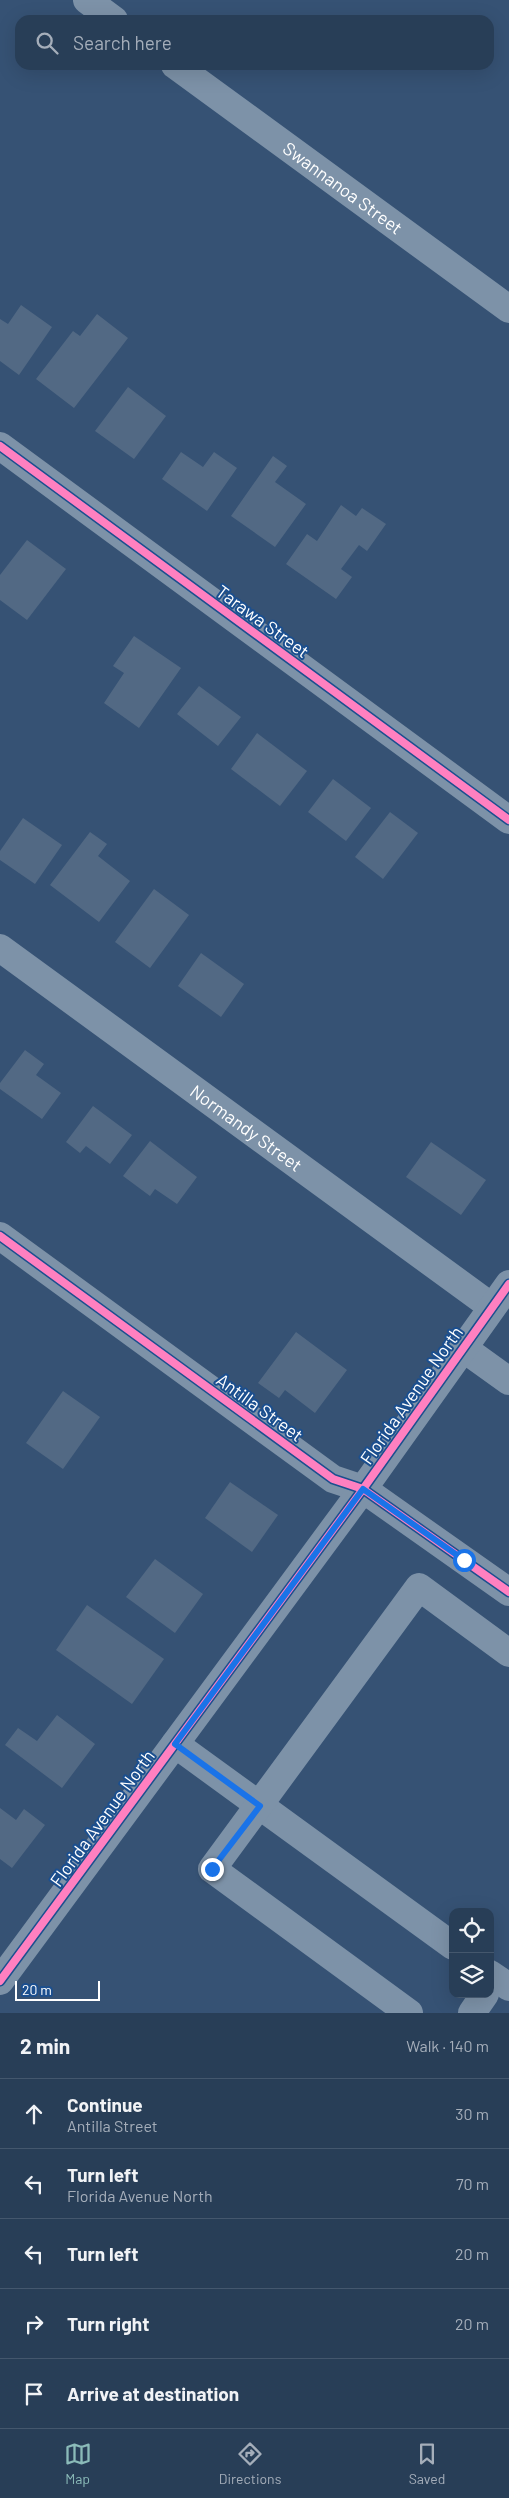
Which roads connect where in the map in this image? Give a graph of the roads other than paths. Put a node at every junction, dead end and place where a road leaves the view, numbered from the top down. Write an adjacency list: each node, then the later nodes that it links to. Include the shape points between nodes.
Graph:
1 (86, 0): 2 (street)
2 (107, 15)
3 (182, 70): 4 (street, Swannanoa Street)
4 (509, 309)
5 (0, 446): 6 (street, Tarawa Street)
6 (509, 820)
7 (0, 948): 10 (street, Normandy Street)
8 (0, 1236): 13 (street, Antilla Street, via 333,1479)
9 (509, 1284): 10 (street, Florida Avenue North)
10 (492, 1307): 11 (street, Florida Avenue North)
11 (463, 1348): 12 (street); 13 (street, Florida Avenue North)
12 (509, 1381)
13 (363, 1489): 14 (street, Antilla Street); 16 (street, Florida Avenue North)
14 (509, 1592)
15 (509, 1653): 17 (street, via 419,1587)
16 (175, 1744): 17 (street); 19 (street, Florida Avenue North)
17 (260, 1806): 18 (street); 21 (street, via 212,1869)
18 (449, 1943)
19 (0, 1981)
20 (483, 1998): 22 (street)
21 (409, 2013)
22 (472, 2013)

